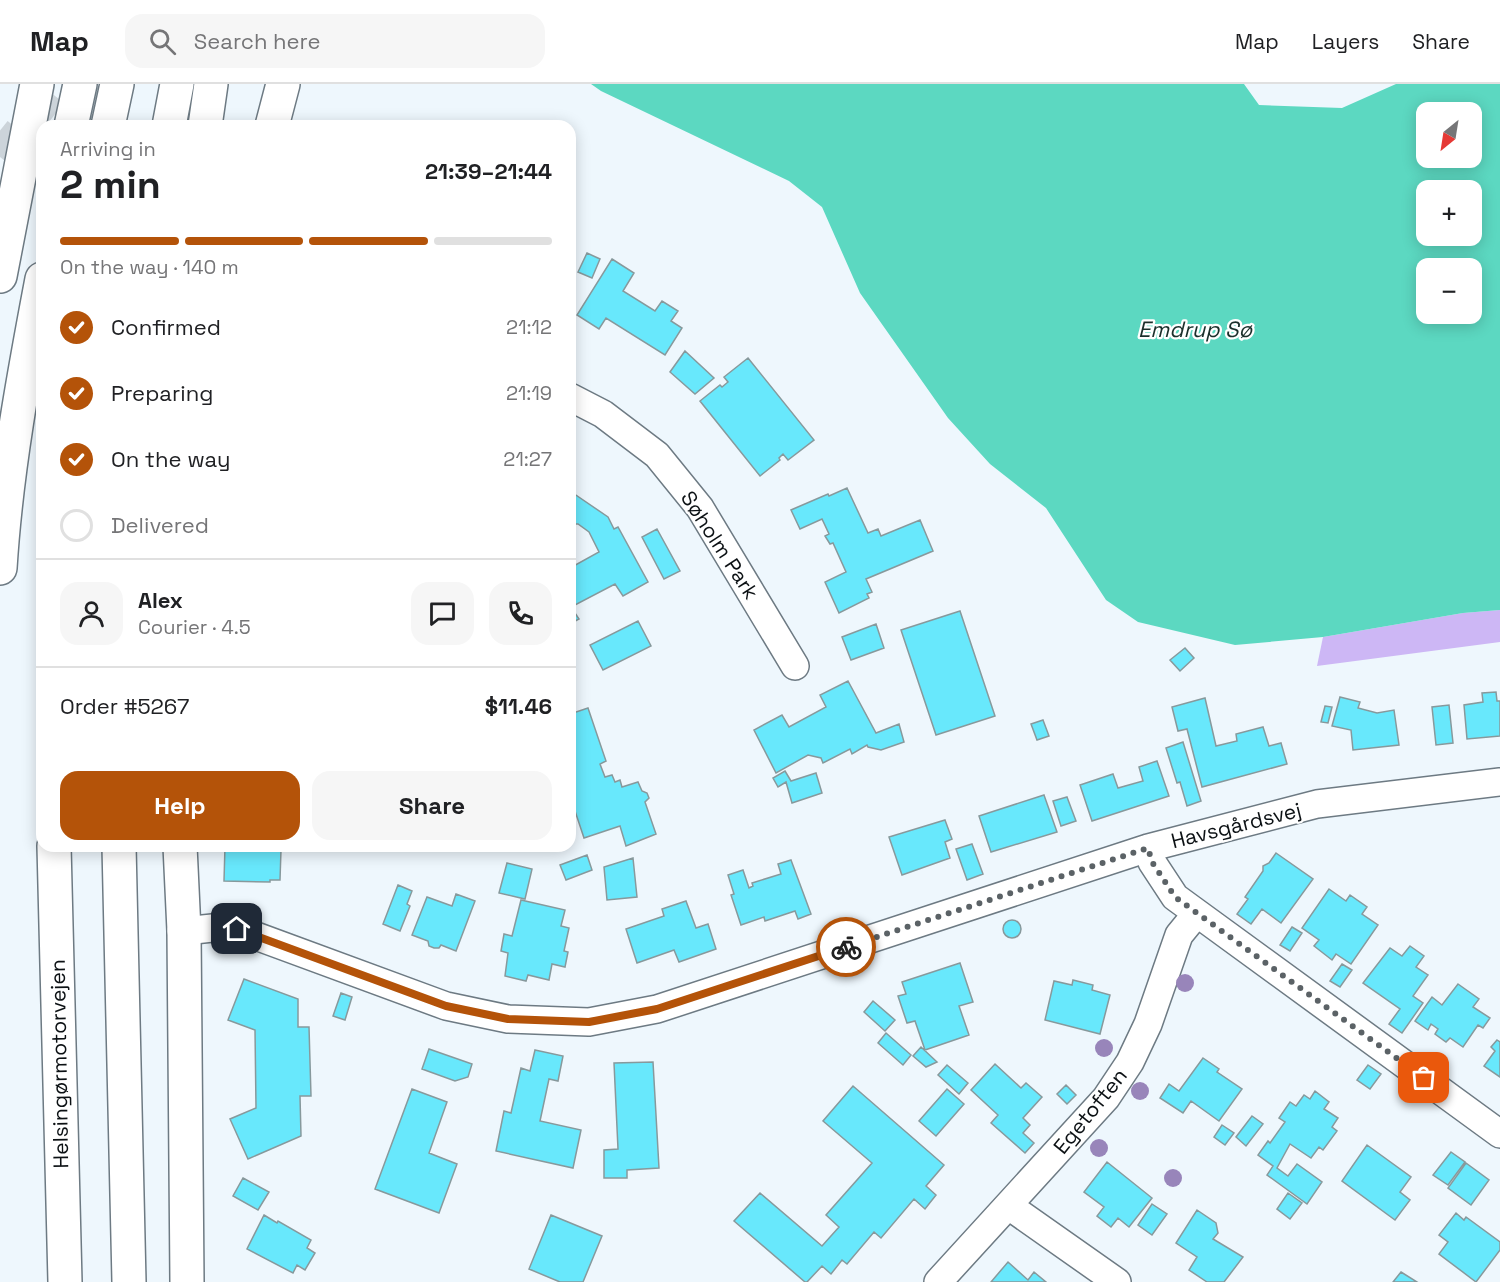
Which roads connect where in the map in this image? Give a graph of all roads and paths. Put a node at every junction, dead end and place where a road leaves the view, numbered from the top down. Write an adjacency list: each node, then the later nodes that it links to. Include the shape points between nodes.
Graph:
1 (37, 84): 12 (main road)
2 (80, 84): 7 (main road)
3 (117, 84): 8 (main road)
4 (177, 84): 9 (main road)
5 (212, 84): 10 (main road)
6 (283, 84): 11 (main road)
7 (72, 120)
8 (109, 120)
9 (170, 120)
10 (206, 120)
11 (274, 120)
12 (0, 276)
13 (36, 309): 15 (main road, via 4,513)
14 (576, 400): 16 (street, Søholm Park, via 603,414 657,455 700,508)
15 (0, 568)
16 (795, 666)
17 (1500, 782): 18 (street, Havsgårdsvej, via 1317,804)
18 (1148, 848): 23 (street, via 1152,862 1175,897); 24 (street, Havsgårdsvej, via 657,1009 589,1022 508,1019 446,1006 237,929)
19 (54, 852): 27 (main road, Helsingørmotorvejen)
20 (119, 852): 28 (main road)
21 (180, 852): 24 (main road)
22 (186, 852): 24 (main road)
23 (1197, 913): 25 (street); 26 (street, Egetoften, via 1179,936 1148,1024 1130,1062 1106,1098)
24 (184, 931): 29 (main road)
25 (1500, 1134)
26 (1009, 1206): 30 (street, Egetoften); 31 (street)
27 (65, 1282)
28 (129, 1282)
29 (187, 1282)
30 (938, 1282)
31 (1117, 1282)

